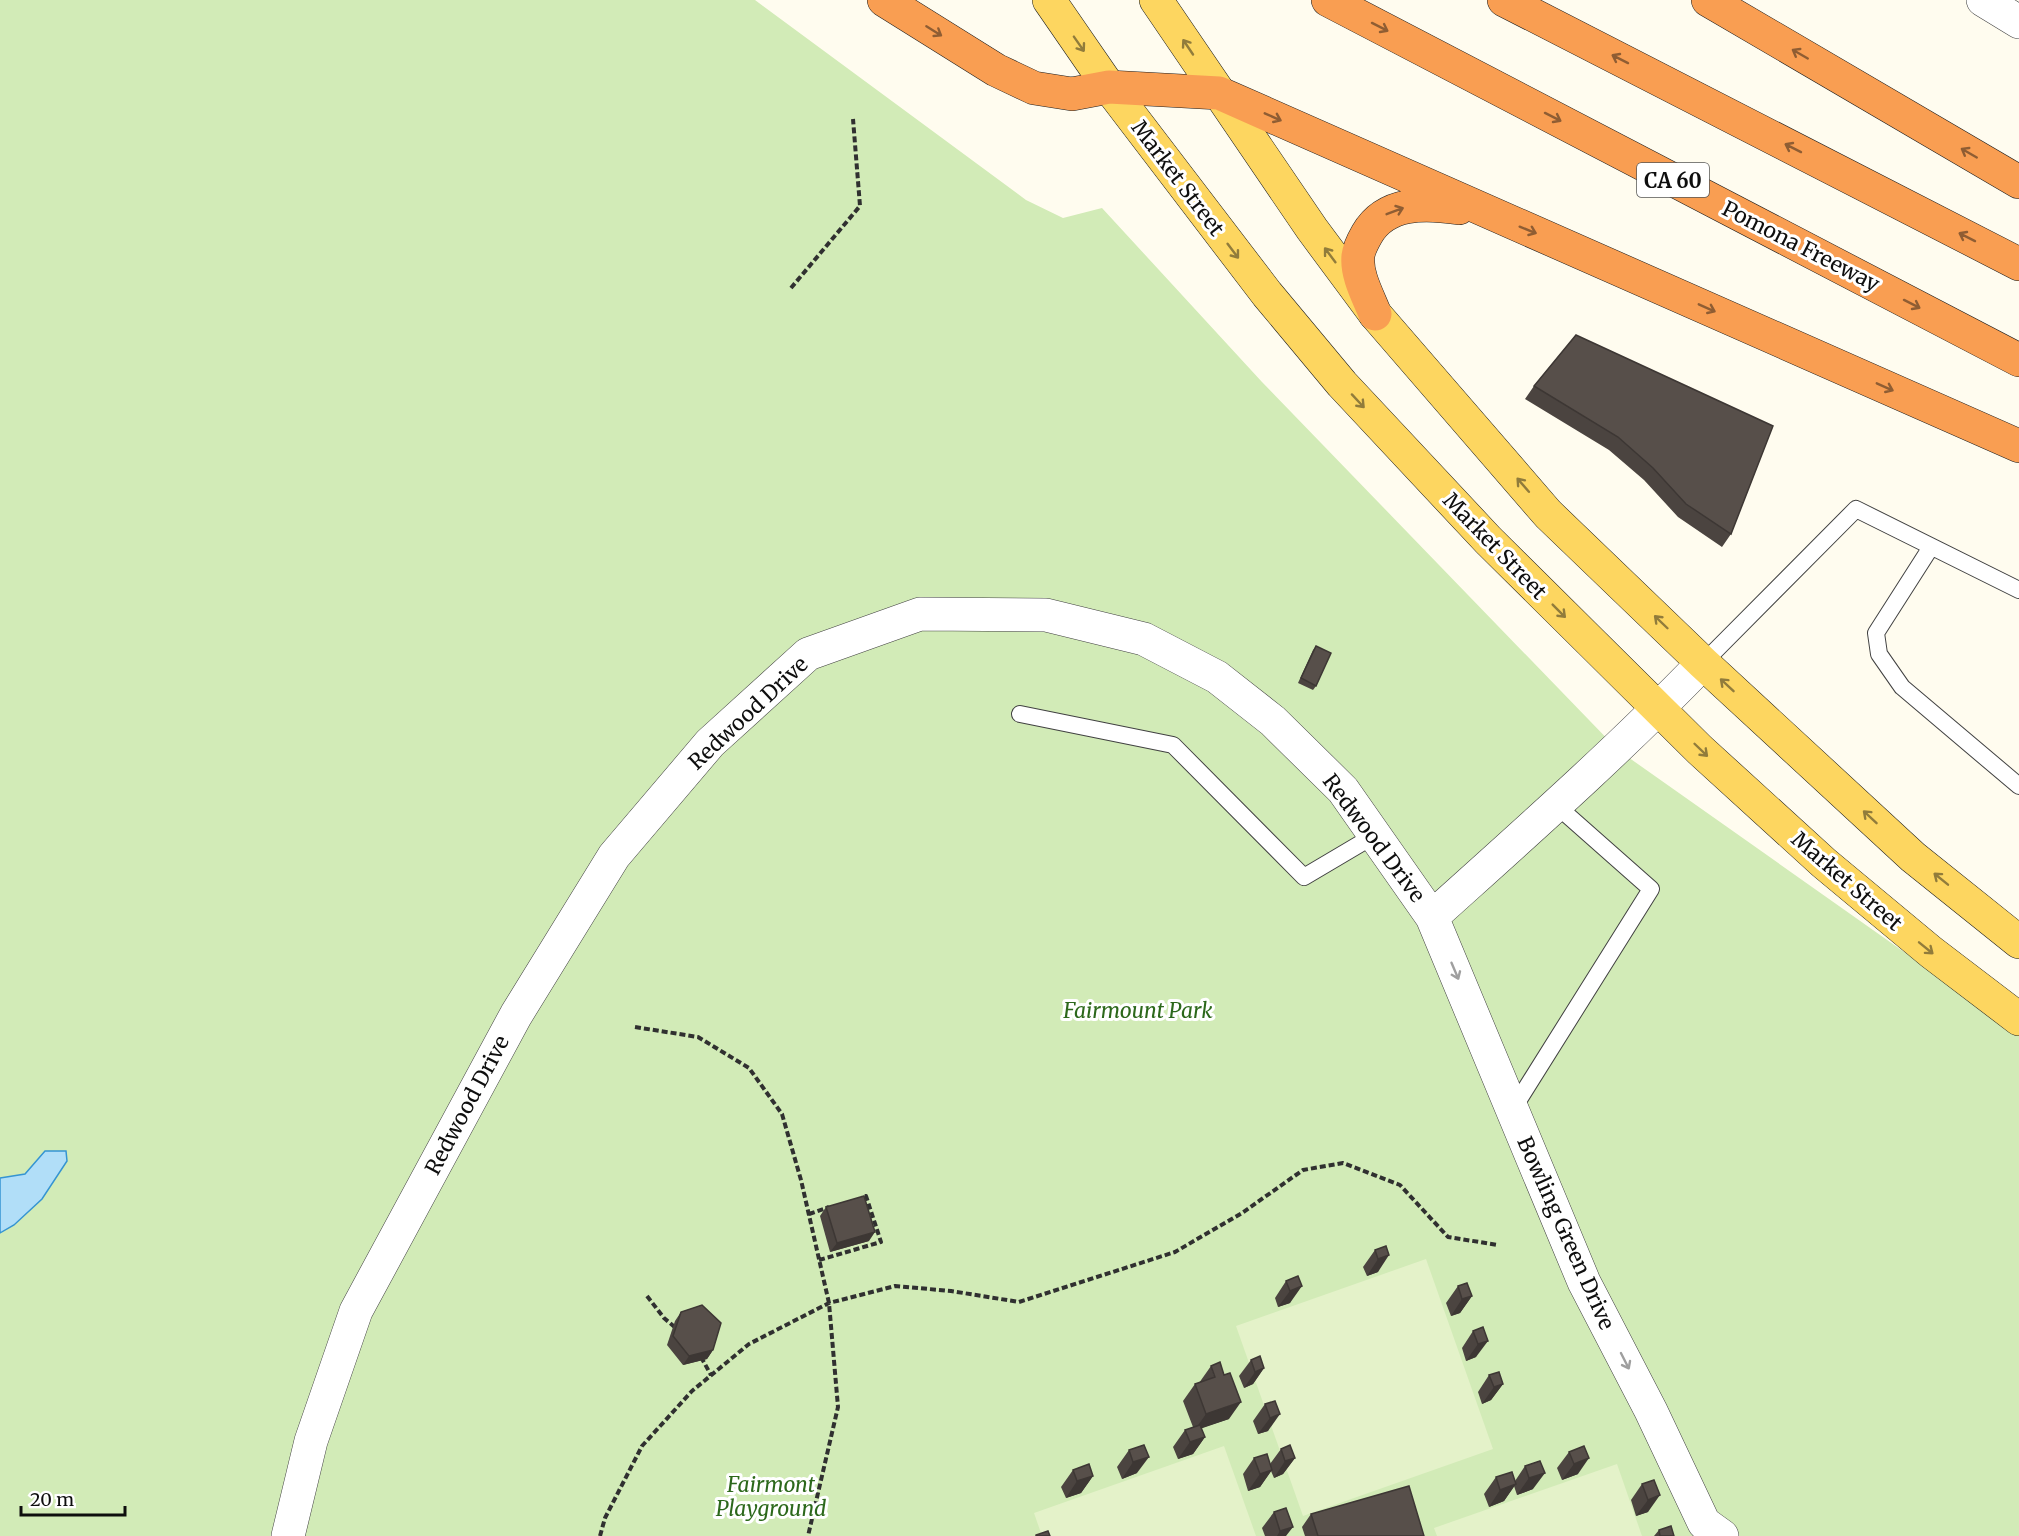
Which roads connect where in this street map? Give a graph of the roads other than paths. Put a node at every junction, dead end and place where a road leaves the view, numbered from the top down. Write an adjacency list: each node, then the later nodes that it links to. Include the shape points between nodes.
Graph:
1 (884, 0): 7 (highway, one-way to 7, via 996,70 1034,88 1071,94)
2 (1048, 0): 7 (main road, Market Street, one-way to 7)
3 (1156, 0): 8 (main road, one-way to 3)
4 (1328, 0): 13 (highway, Pomona Freeway / CA 60, one-way to 13)
5 (1504, 0): 11 (highway, one-way to 5)
6 (1707, 0): 9 (highway, one-way to 6)
7 (1109, 87): 8 (highway); 18 (main road, Market Street, one-way to 18, via 1267,294 1342,384 1488,540)
8 (1219, 93): 10 (highway, one-way to 10); 12 (main road, one-way to 8, via 1312,230)
9 (2019, 182)
10 (1486, 212): 12 (highway, one-way to 10, via 1363,285 1358,256 1362,243 1380,218 1393,210 1425,205); 14 (highway, one-way to 14)
11 (2019, 264)
12 (1375, 314): 17 (main road, one-way to 12, via 1548,514)
13 (2019, 360)
14 (2019, 446)
15 (1931, 547): 16 (lane); 17 (lane, via 1856,509); 20 (lane, via 1876,633 1879,654 1902,687)
16 (2019, 590)
17 (1703, 663): 18 (street, Redwood Drive); 24 (main road, one-way to 17, via 1913,856)
18 (1659, 709): 21 (street, Redwood Drive); 25 (main road, Market Street, one-way to 25, via 1865,899)
19 (1020, 714): 22 (lane, via 1173,745 1304,877)
20 (2019, 786)
21 (1556, 805): 23 (street, Redwood Drive); 26 (lane, via 1651,889)
22 (1375, 835): 23 (street, Redwood Drive); 27 (street, Redwood Drive, via 1343,790 1273,721 1217,677 1144,639 1046,615 920,614 808,654 710,743 614,856 516,1015 356,1311 311,1441)
23 (1432, 917): 26 (street, Bowling Green Drive, one-way to 26)
24 (2019, 942)
25 (2019, 1019)
26 (1512, 1109): 28 (street, Bowling Green Drive, one-way to 28, via 1584,1281 1704,1523)
27 (288, 1536)
28 (1722, 1536)

